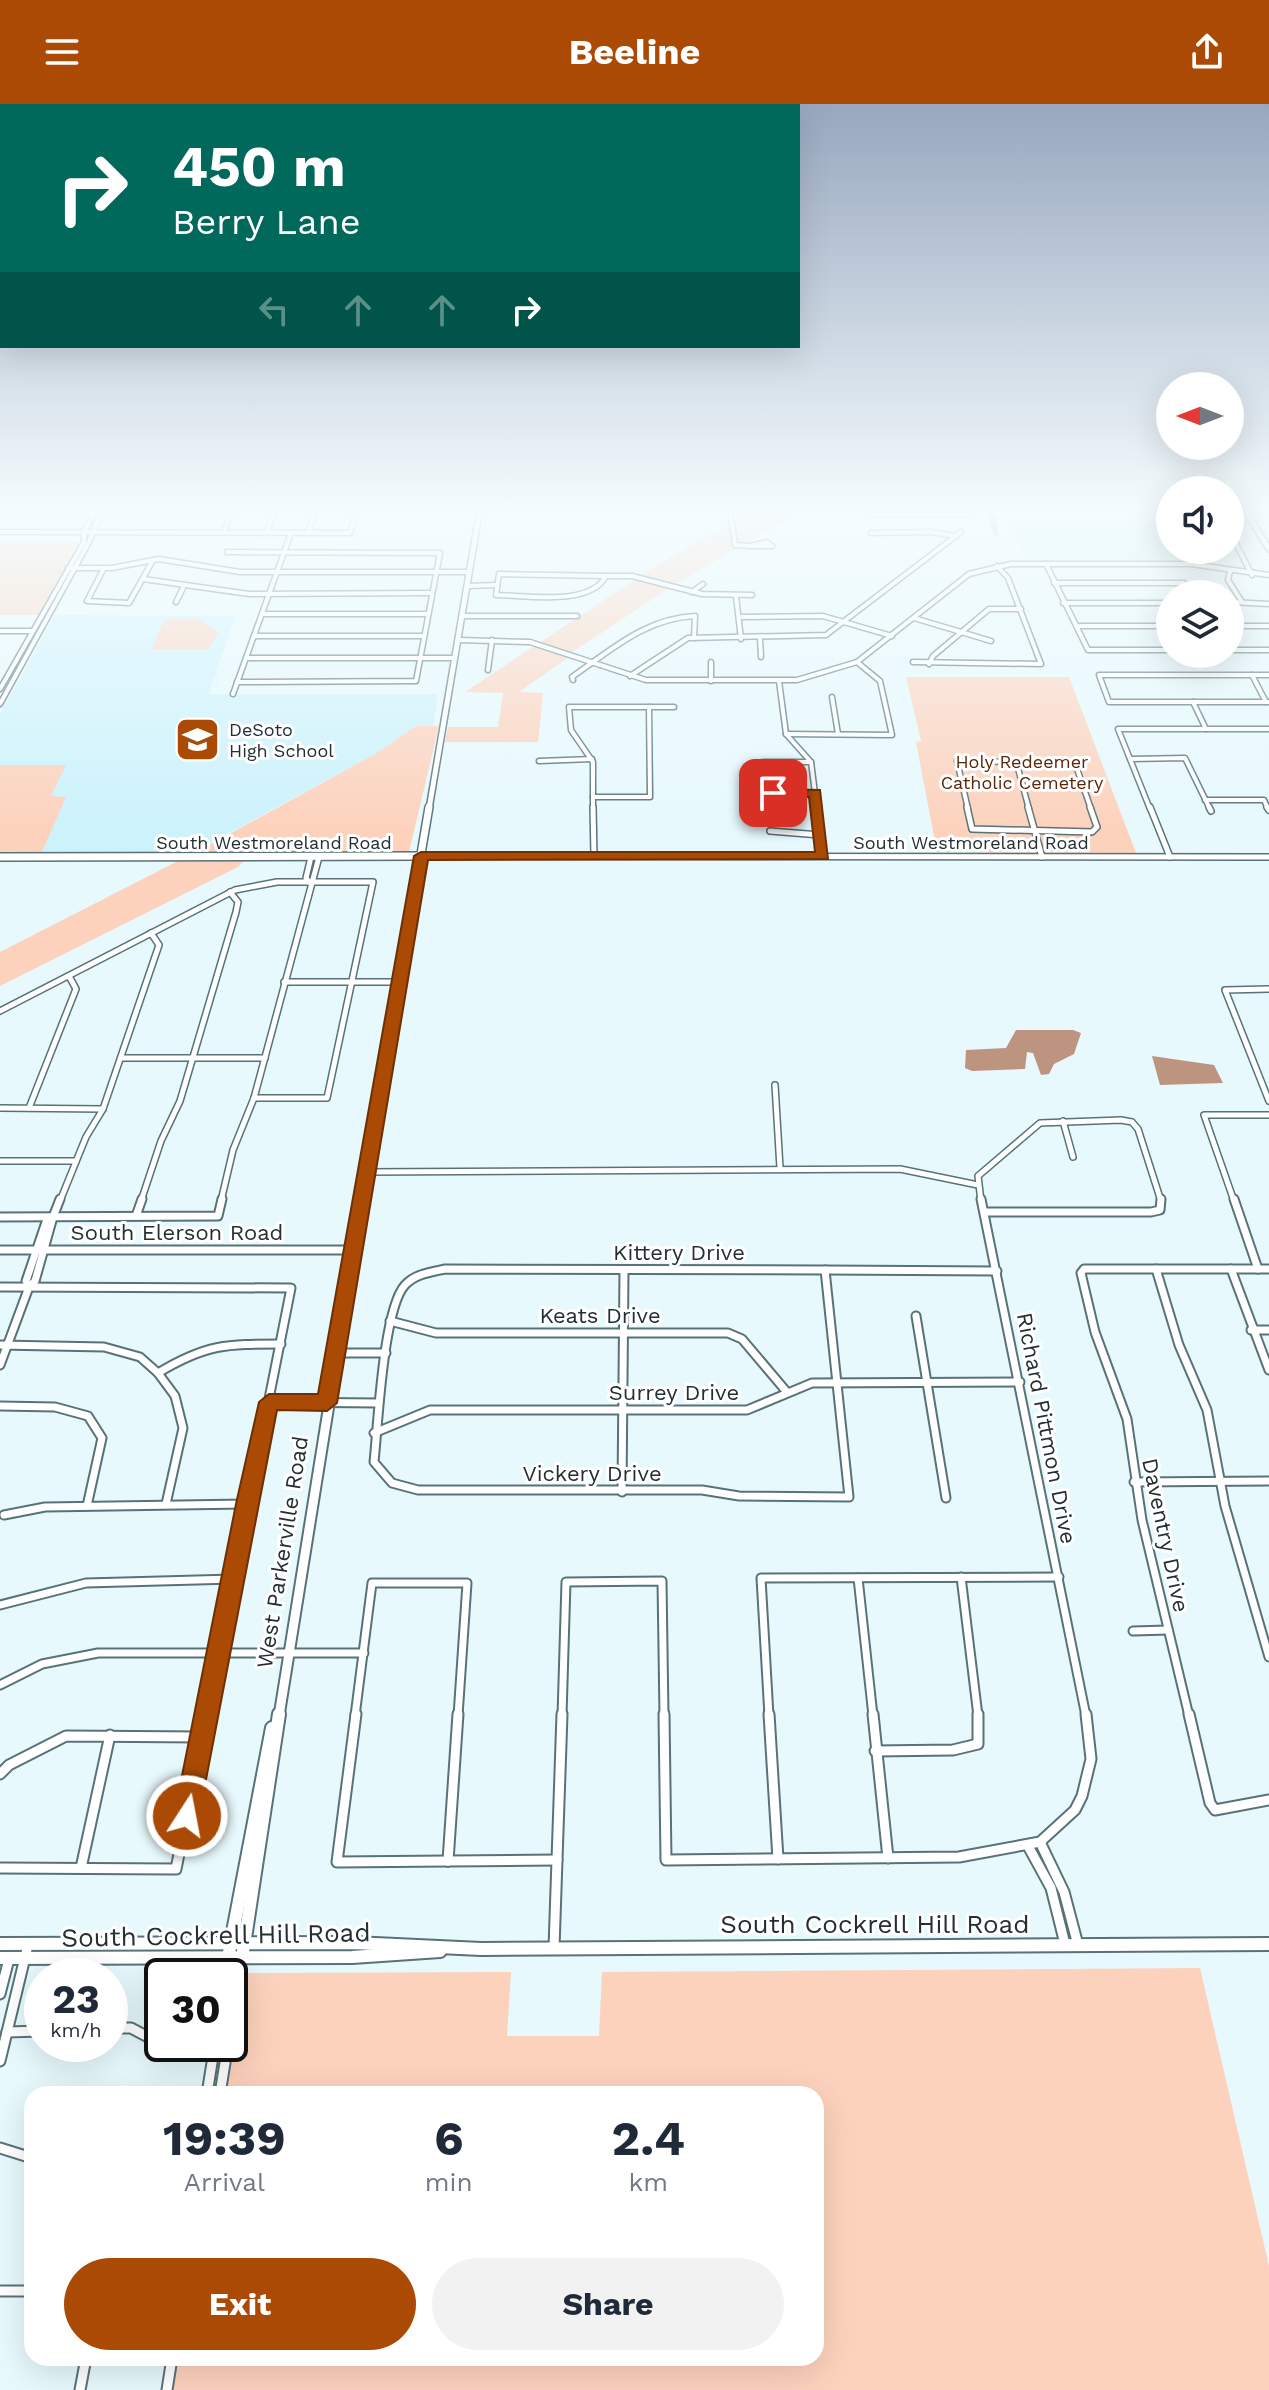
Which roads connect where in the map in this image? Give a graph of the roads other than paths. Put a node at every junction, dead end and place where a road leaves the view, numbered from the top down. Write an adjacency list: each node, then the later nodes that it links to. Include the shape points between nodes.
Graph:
1 (42, 616): 20 (street)
2 (50, 616): 21 (street)
3 (261, 616): 23 (street)
4 (428, 616): 24 (street)
5 (463, 616): 6 (street); 30 (main road, West Parkerville Road)
6 (577, 616)
7 (853, 616): 14 (street)
8 (917, 616): 13 (street)
9 (981, 616): 22 (street)
10 (1023, 616): 47 (street, via 1041,664)
11 (1071, 616): 15 (street)
12 (739, 617): 14 (street, via 823,616); 28 (street)
13 (914, 618): 22 (street); 25 (street)
14 (846, 621): 25 (street); 27 (street, via 826,635)
15 (1078, 626): 16 (street); 34 (street, via 1088,650)
16 (1156, 626)
17 (1244, 626): 18 (street)
18 (1269, 626)
19 (0, 631): 20 (street)
20 (33, 631): 21 (street); 44 (street)
21 (41, 631): 45 (street)
22 (961, 633): 32 (street); 47 (street)
23 (254, 636): 24 (street); 38 (street)
24 (424, 636): 39 (street)
25 (892, 636): 42 (street)
26 (694, 638): 28 (street); 46 (street, via 695,616 667,619 643,628); 51 (street, via 677,643)
27 (807, 638): 29 (street); 33 (street)
28 (741, 639): 29 (street)
29 (760, 639): 37 (street)
30 (459, 640): 31 (street); 40 (main road, West Parkerville Road)
31 (492, 640): 46 (street, via 530,642); 48 (street)
32 (991, 641)
33 (809, 647)
34 (1156, 648)
35 (1244, 650): 36 (street)
36 (1268, 651)
37 (761, 657)
38 (246, 658): 39 (street); 55 (street)
39 (420, 658): 40 (street); 55 (street, via 416,681)
40 (454, 658): 85 (main road, West Parkerville Road)
41 (711, 662): 53 (street)
42 (857, 662): 54 (street, via 805,679); 68 (street, via 880,681 892,735)
43 (913, 662): 47 (street)
44 (14, 663): 45 (street); 56 (street)
45 (22, 663): 59 (street)
46 (591, 663): 51 (street); 52 (street)
47 (929, 664)
48 (488, 670)
49 (1252, 675): 50 (street); 60 (street, via 1099,675 1109,702); 61 (street)
50 (1269, 675)
51 (630, 676): 53 (street)
52 (573, 680)
53 (711, 681): 54 (street)
54 (779, 681): 67 (street)
55 (237, 682): 57 (street)
56 (0, 689)
57 (233, 694)
58 (832, 697): 68 (street)
59 (1, 701)
60 (1193, 702): 61 (street); 64 (street)
61 (1268, 702)
62 (649, 707): 63 (street); 70 (street, via 569,707 571,730); 78 (street, via 650,797)
63 (674, 707)
64 (1206, 729): 65 (street); 71 (street, via 1118,729)
65 (1232, 729): 66 (street); 69 (street)
66 (1269, 729)
67 (786, 734): 68 (street); 75 (street)
68 (838, 734)
69 (1236, 737)
70 (592, 759): 72 (street); 78 (street)
71 (1130, 759): 79 (street, via 1185,758); 91 (street)
72 (539, 761)
73 (1016, 761): 83 (street); 83 (street, via 1075,763 1097,827 1092,832); 83 (street, via 957,761 970,828)
74 (763, 762): 75 (street)
75 (811, 762): 76 (street)
76 (815, 793): 77 (street); 84 (street)
77 (767, 794)
78 (593, 797): 86 (street)
79 (1205, 800): 80 (street, via 1264,800); 81 (street)
80 (1269, 810)
81 (1211, 811)
82 (770, 831): 84 (street)
83 (1036, 831): 90 (street)
84 (820, 835): 87 (street)
85 (421, 856): 86 (street, South Westmoreland Road); 89 (main road, South Westmoreland Road); 99 (main road, West Parkerville Road)
86 (594, 856): 87 (street, South Westmoreland Road)
87 (823, 856): 90 (street, South Westmoreland Road)
88 (0, 857): 89 (main road, South Westmoreland Road)
89 (315, 857): 93 (street)
90 (1044, 857): 91 (street, South Westmoreland Road)
91 (1170, 857): 92 (street, South Westmoreland Road)
92 (1269, 857)
93 (309, 882): 94 (street, via 257,884); 97 (street); 98 (street, via 373,882)
94 (230, 892): 95 (street); 103 (street, via 238,902 236,912)
95 (151, 933): 96 (street); 102 (street, via 159,945)
96 (69, 976): 101 (street); 109 (street, via 76,989)
97 (284, 982): 98 (street); 104 (street)
98 (352, 982): 99 (street); 106 (street, via 327,1098)
99 (400, 982): 117 (main road, West Parkerville Road)
100 (1269, 989): 107 (street, via 1225,990)
101 (0, 1011)
102 (121, 1058): 103 (street); 110 (street)
103 (193, 1058): 104 (street); 120 (street)
104 (265, 1058): 106 (street)
105 (775, 1085): 116 (street)
106 (254, 1098): 120 (street, via 233,1150 218,1216)
107 (1269, 1101)
108 (0, 1108): 109 (street)
109 (29, 1108): 110 (street)
110 (103, 1109): 115 (street)
111 (1269, 1115): 129 (street, via 1204,1115)
112 (1063, 1121): 113 (street); 118 (street, via 1040,1123 983,1169); 119 (street, via 1132,1122 1162,1203 1160,1210)
113 (1073, 1157)
114 (0, 1161): 115 (street)
115 (76, 1161): 122 (street)
116 (780, 1168): 117 (street); 118 (street, via 910,1169 948,1183)
117 (367, 1172): 126 (main road, West Parkerville Road)
118 (978, 1185): 119 (street, Richard Pittmon Drive)
119 (985, 1212): 133 (street, Richard Pittmon Drive)
120 (136, 1216): 122 (street)
121 (0, 1217): 122 (street)
122 (53, 1217): 124 (street); 125 (street)
123 (0, 1250): 124 (street, South Elerson Road)
124 (36, 1250): 125 (street, South Elerson Road); 135 (street, via 26,1281)
125 (45, 1250): 126 (street, South Elerson Road); 135 (street)
126 (354, 1250): 143 (main road, West Parkerville Road)
127 (1156, 1269): 128 (street); 159 (street, Daventry Drive, via 1084,1269 1081,1276 1127,1419); 160 (street, via 1179,1345 1207,1410)
128 (1231, 1269): 129 (street); 138 (street)
129 (1258, 1269): 130 (street)
130 (1269, 1269)
131 (624, 1270): 132 (street, Kittery Drive); 137 (street, Kittery Drive, via 445,1269 420,1275 404,1286); 140 (street)
132 (825, 1270): 133 (street, Kittery Drive); 148 (street)
133 (997, 1271): 149 (street, Richard Pittmon Drive)
134 (0, 1287): 135 (street)
135 (29, 1287): 141 (street, via 291,1288); 142 (street)
136 (916, 1316): 150 (street)
137 (390, 1321): 140 (street, Keats Drive, via 436,1333); 144 (street, Kittery Drive)
138 (1251, 1330): 139 (street); 146 (street)
139 (1269, 1330)
140 (622, 1332): 151 (street, Keats Drive, via 736,1335); 156 (street)
141 (281, 1344): 147 (street, via 221,1344); 152 (street)
142 (4, 1345): 145 (street); 147 (street, via 104,1347 140,1357)
143 (336, 1353): 144 (street); 153 (main road, West Parkerville Road)
144 (386, 1353): 154 (street, Kittery Drive)
145 (0, 1365)
146 (1269, 1370)
147 (158, 1373): 163 (street, via 175,1396 183,1428)
148 (836, 1382): 150 (street, Surrey Drive); 151 (street, Surrey Drive); 161 (street, Vickery Drive, via 849,1497)
149 (1020, 1382): 150 (street, Surrey Drive); 168 (street, Richard Pittmon Drive)
150 (928, 1383): 162 (street)
151 (786, 1391): 156 (street, Surrey Drive, via 747,1410)
152 (269, 1402): 153 (street); 164 (street)
153 (327, 1403): 154 (street); 176 (main road, West Parkerville Road)
154 (378, 1403): 157 (street, Kittery Drive)
155 (0, 1406): 165 (street, via 55,1407 88,1416 102,1438)
156 (622, 1410): 157 (street, Surrey Drive, via 430,1410); 161 (street)
157 (374, 1433): 161 (street, Vickery Drive, via 374,1462 392,1483 406,1488)
158 (1269, 1481): 160 (street)
159 (1134, 1482): 160 (street); 172 (street, Daventry Drive)
160 (1219, 1482): 177 (street)
161 (622, 1492)
162 (946, 1498)
163 (166, 1504): 164 (street); 165 (street)
164 (246, 1504): 170 (street)
165 (87, 1506): 166 (street)
166 (4, 1515)
167 (961, 1577): 168 (street); 169 (street); 181 (street, via 978,1703 978,1744 953,1750)
168 (1059, 1577): 184 (street, Richard Pittmon Drive, via 1091,1759 1075,1810)
169 (858, 1578): 181 (street); 187 (street, via 761,1578)
170 (234, 1579): 171 (street, via 94,1581); 175 (street)
171 (0, 1605)
172 (1168, 1630): 173 (street); 183 (street, Daventry Drive, via 1210,1803 1215,1810)
173 (1133, 1631)
174 (364, 1653): 176 (street); 189 (street, via 337,1862); 189 (street, via 372,1583 467,1583)
175 (219, 1655): 176 (street); 178 (street, via 98,1653 42,1664); 180 (street)
176 (286, 1655): 196 (main road, West Parkerville Road, via 248,1837)
177 (1269, 1657)
178 (0, 1685)
179 (110, 1735): 180 (street); 182 (street, via 66,1736); 191 (street)
180 (202, 1737): 191 (street, via 176,1869)
181 (875, 1751): 186 (street)
182 (0, 1774)
183 (1269, 1800)
184 (1040, 1842): 185 (street); 197 (street, via 1061,1877)
185 (1028, 1846): 186 (street, via 959,1857); 193 (street, via 1051,1888)
186 (888, 1858): 187 (street)
187 (778, 1859): 188 (street, via 666,1860 662,1581 566,1582)
188 (557, 1860): 189 (street); 198 (street)
189 (448, 1862)
190 (0, 1868): 191 (street)
191 (81, 1868)
192 (6, 1944): 195 (main road, South Cockrell Hill Road); 200 (street)
193 (1065, 1944): 197 (main road, South Cockrell Hill Road); 198 (main road, South Cockrell Hill Road)
194 (1269, 1944): 197 (main road, South Cockrell Hill Road)
195 (28, 1945): 196 (main road, South Cockrell Hill Road); 201 (street)
196 (237, 1945): 199 (main road, South Cockrell Hill Road); 202 (main road, West Parkerville Road)
197 (1078, 1945)
198 (554, 1948): 199 (main road, South Cockrell Hill Road)
199 (481, 1949): 202 (main road, South Cockrell Hill Road)
200 (4, 1958): 201 (main road, South Cockrell Hill Road); 203 (street)
201 (24, 1958): 204 (street)
202 (235, 1958)
203 (0, 1994)
204 (7, 2032): 205 (street); 206 (street)
205 (24, 2032)
206 (0, 2061)
207 (212, 2062): 209 (street)
208 (225, 2062): 210 (street)
209 (208, 2086)
210 (221, 2086)
211 (0, 2148): 212 (street)
212 (24, 2156)
213 (0, 2291): 214 (street)
214 (24, 2291)
215 (84, 2366): 217 (street)
216 (171, 2366): 218 (street)
217 (80, 2390)
218 (167, 2390)

